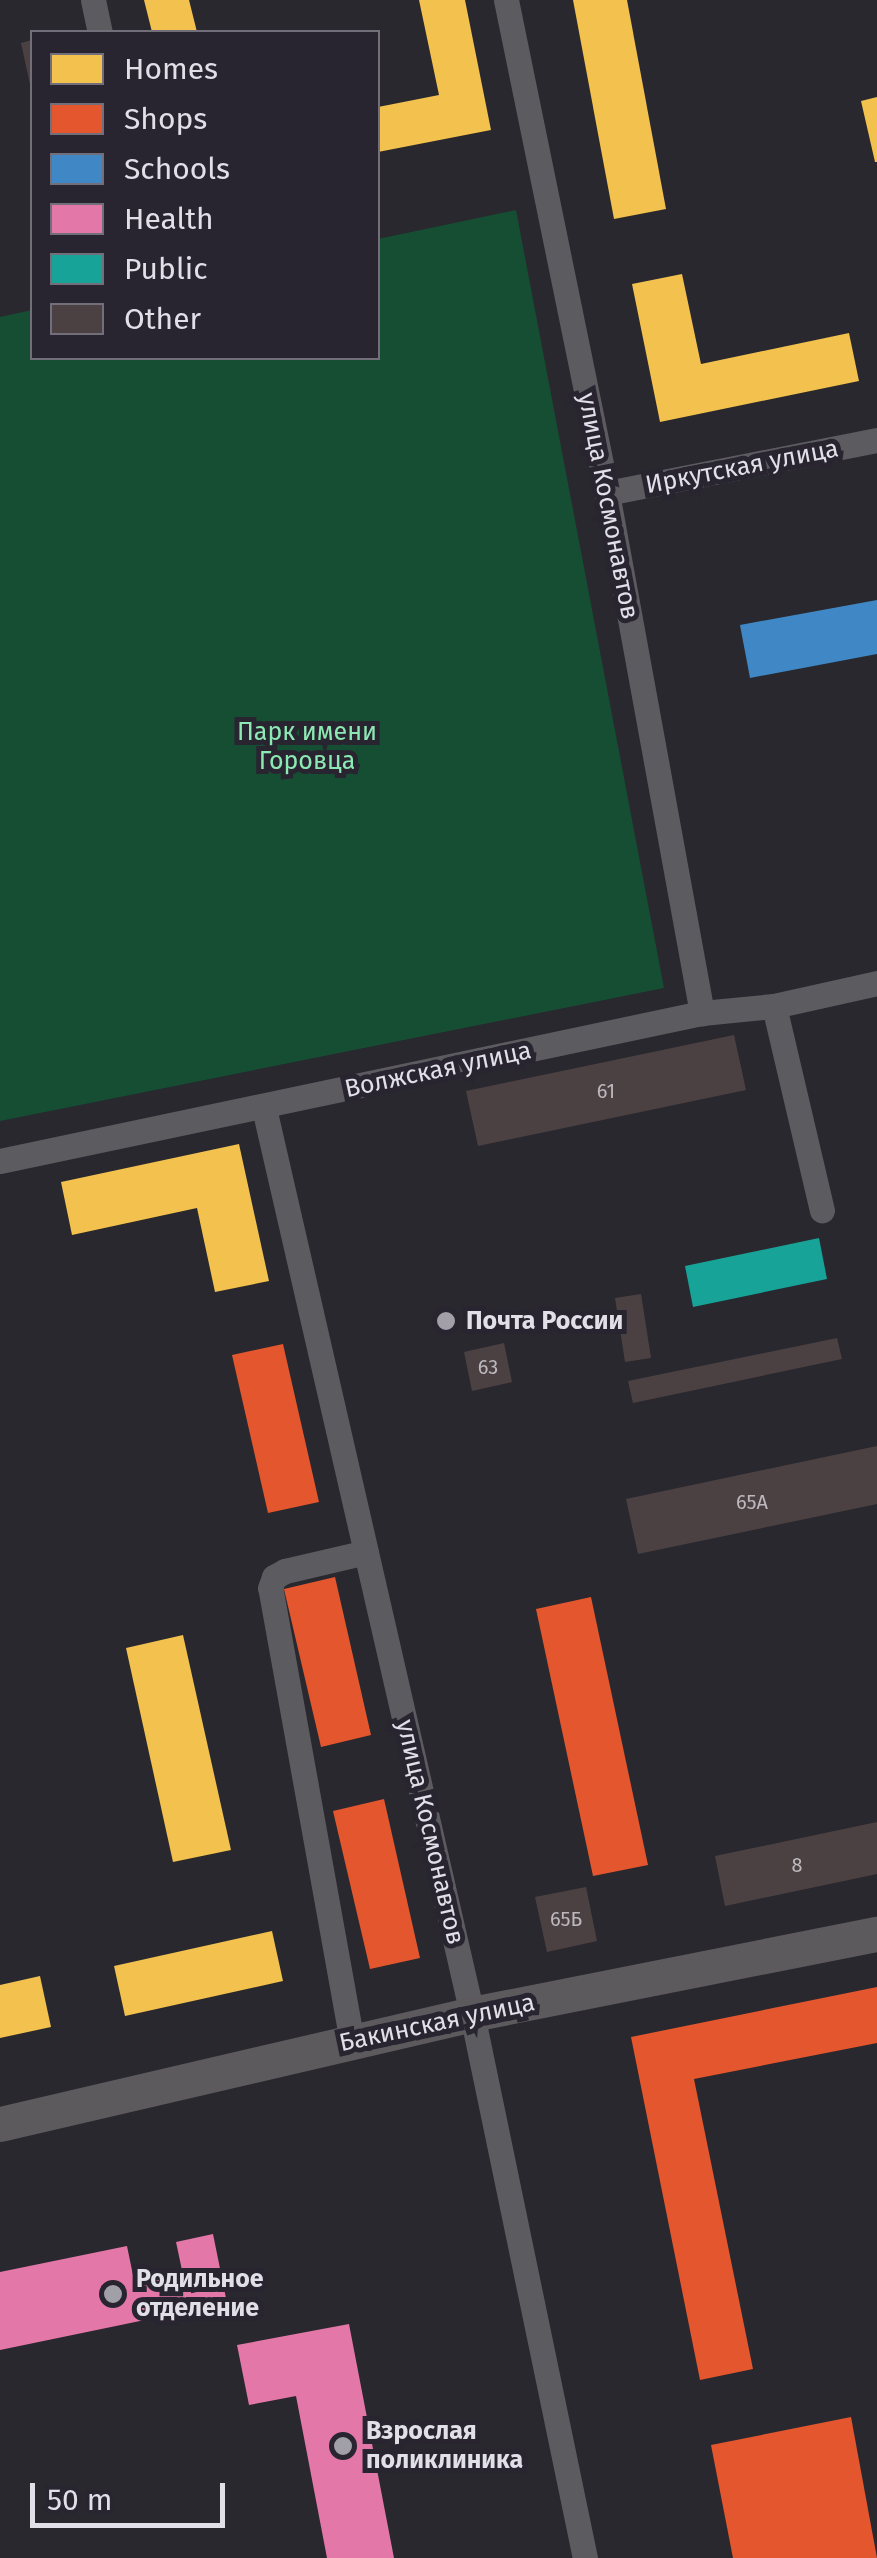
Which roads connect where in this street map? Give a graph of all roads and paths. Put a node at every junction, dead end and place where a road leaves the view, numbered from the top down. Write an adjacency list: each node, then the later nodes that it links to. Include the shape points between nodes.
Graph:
1 (92, 0): 3 (street)
2 (506, 0): 5 (street, улица Космонавтов)
3 (100, 30)
4 (877, 440): 5 (street, Иркутская улица)
5 (607, 493): 8 (street, улица Космонавтов)
6 (877, 984): 7 (street, Волжская улица)
7 (774, 1006): 8 (street, Волжская улица); 11 (street)
8 (702, 1013): 9 (street, Волжская улица)
9 (264, 1108): 10 (street, Волжская улица); 12 (street, улица Космонавтов)
10 (0, 1161)
11 (822, 1210)
12 (366, 1552): 14 (street, улица Космонавтов); 15 (street, via 285,1571 270,1588)
13 (877, 1934): 14 (street, Бакинская улица)
14 (472, 2014): 15 (street, Бакинская улица); 17 (street, улица Космонавтов)
15 (352, 2042): 16 (street, Бакинская улица)
16 (0, 2124)
17 (585, 2558)

